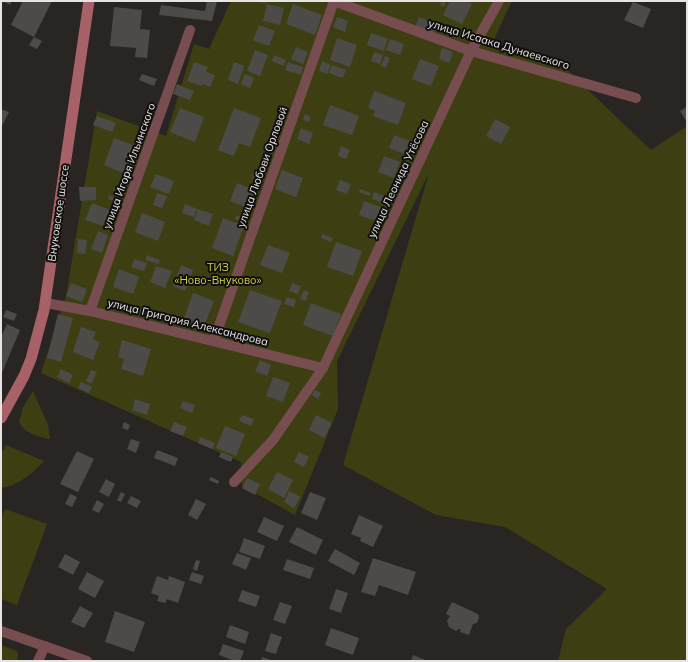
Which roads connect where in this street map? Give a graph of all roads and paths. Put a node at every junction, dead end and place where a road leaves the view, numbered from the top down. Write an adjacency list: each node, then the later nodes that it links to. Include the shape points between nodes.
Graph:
1 (89, 1): 7 (main road, Внуковское шоссе)
2 (334, 1): 5 (street, улица Исаака Дунаевского); 9 (street, улица Любови Орловой)
3 (498, 1): 5 (street, улица Леонида Утёсова)
4 (190, 30): 8 (street, улица Игоря Ильинского)
5 (471, 50): 6 (street, улица Исаака Дунаевского); 10 (street, улица Леонида Утёсова)
6 (636, 98)
7 (46, 303): 8 (street, улица Григория Александрова); 11 (main road, Внуковское шоссе, via 32,359)
8 (90, 311): 9 (street, улица Григория Александрова)
9 (214, 340): 10 (street, улица Григория Александрова)
10 (323, 368): 12 (street, улица Леонида Утёсова, via 273,440)
11 (1, 418)
12 (234, 482)
13 (1, 631): 14 (street)
14 (45, 646): 15 (street); 16 (street)
15 (38, 661)
16 (87, 661)

